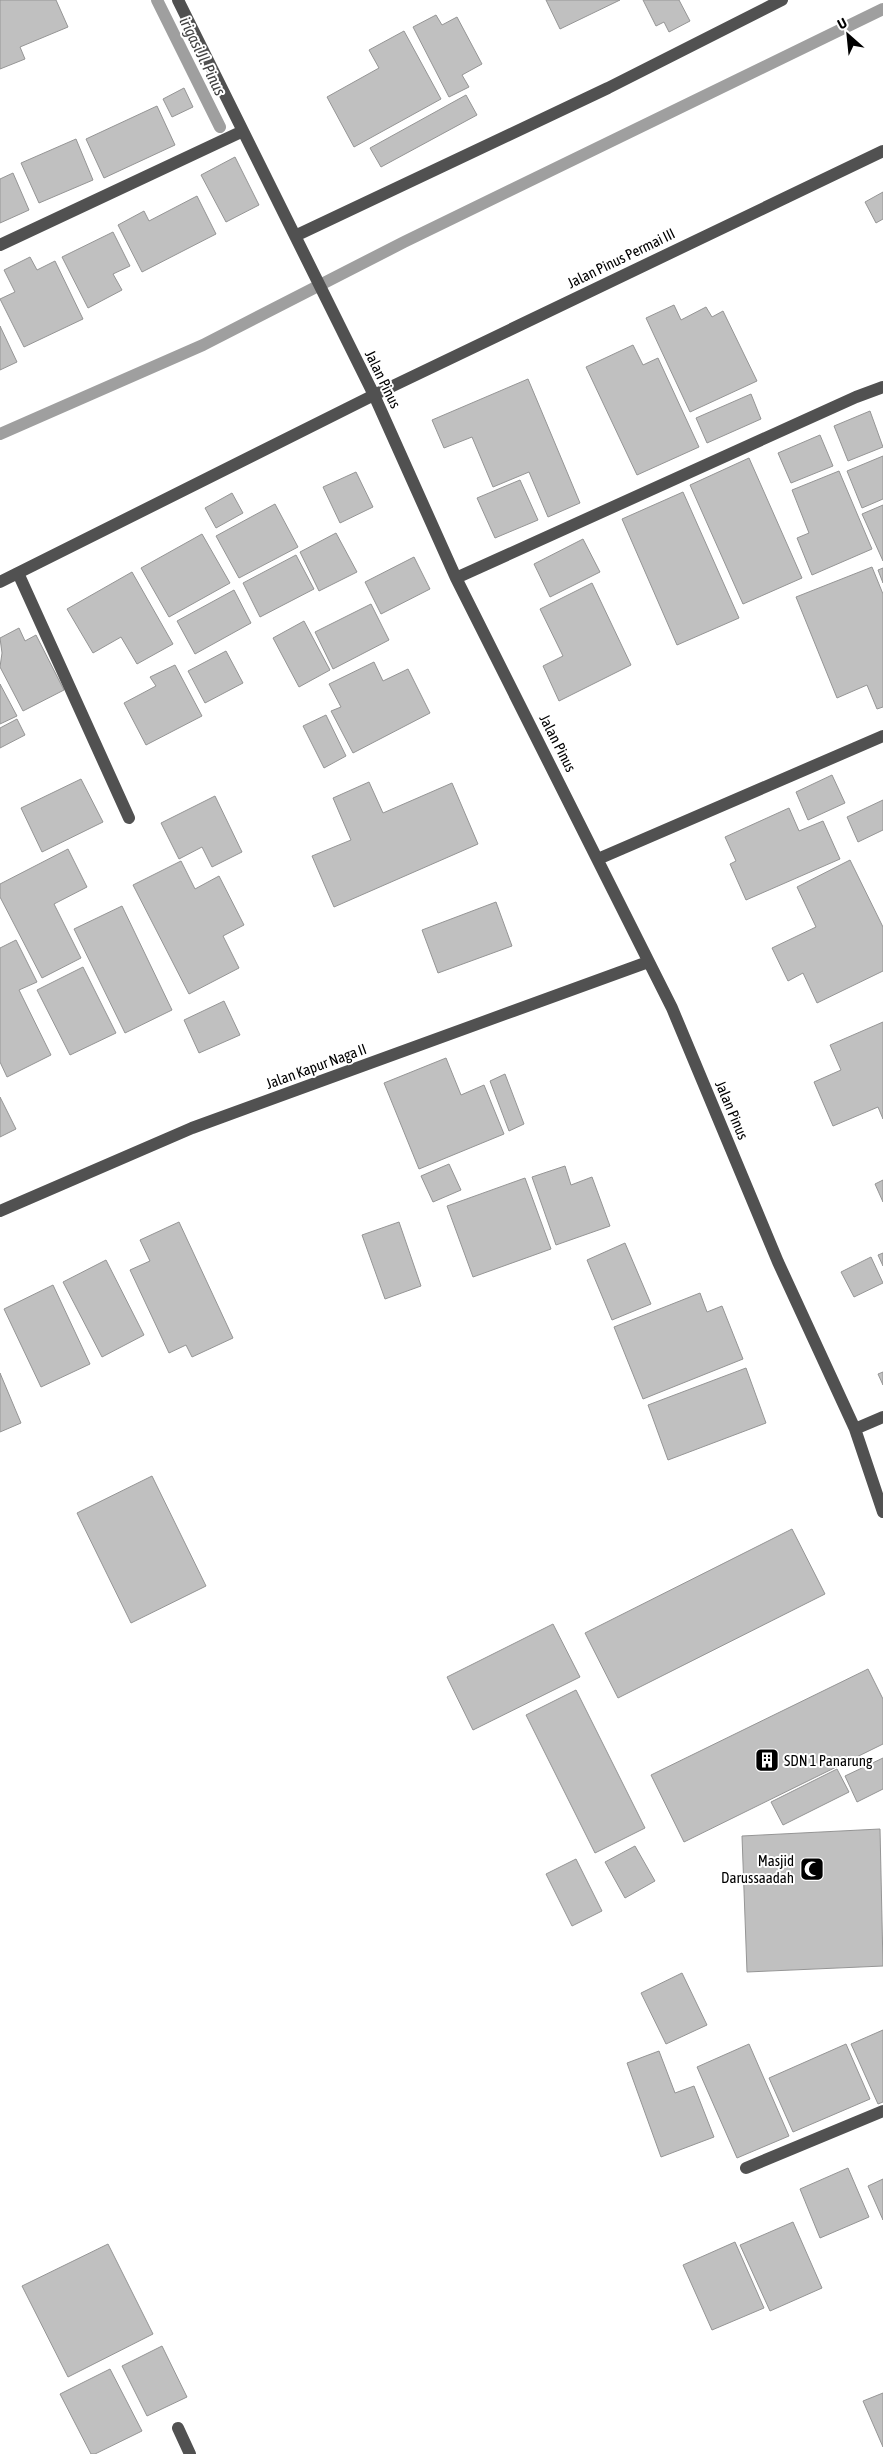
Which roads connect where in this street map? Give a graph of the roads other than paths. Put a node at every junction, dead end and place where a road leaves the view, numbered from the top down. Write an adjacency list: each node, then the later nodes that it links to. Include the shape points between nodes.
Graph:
1 (178, 0): 3 (street, Jalan Pinus)
2 (782, 0): 5 (street, via 608,88)
3 (244, 131): 5 (street, Jalan Pinus); 6 (street)
4 (883, 150): 8 (street, Jalan Pinus Permai III)
5 (295, 236): 8 (street, Jalan Pinus)
6 (0, 245)
7 (883, 387): 10 (street)
8 (374, 395): 9 (street, Jalan Pinus Permai III); 10 (street, Jalan Pinus)
9 (18, 572): 11 (street, Jalan Pinus Permai III); 13 (street)
10 (456, 578): 14 (street, Jalan Pinus)
11 (0, 582)
12 (883, 736): 14 (street)
13 (129, 818)
14 (598, 859): 15 (street, Jalan Pinus)
15 (648, 962): 16 (street, Jalan Kapur Naga II, via 192,1128); 18 (street, Jalan Pinus, via 672,1008 778,1262)
16 (0, 1211)
17 (883, 1418): 18 (street)
18 (856, 1429): 19 (street, Jalan Pinus)
19 (883, 1512)
20 (883, 2111): 21 (street)
21 (746, 2168)
22 (178, 2428): 23 (street)
23 (190, 2454)

